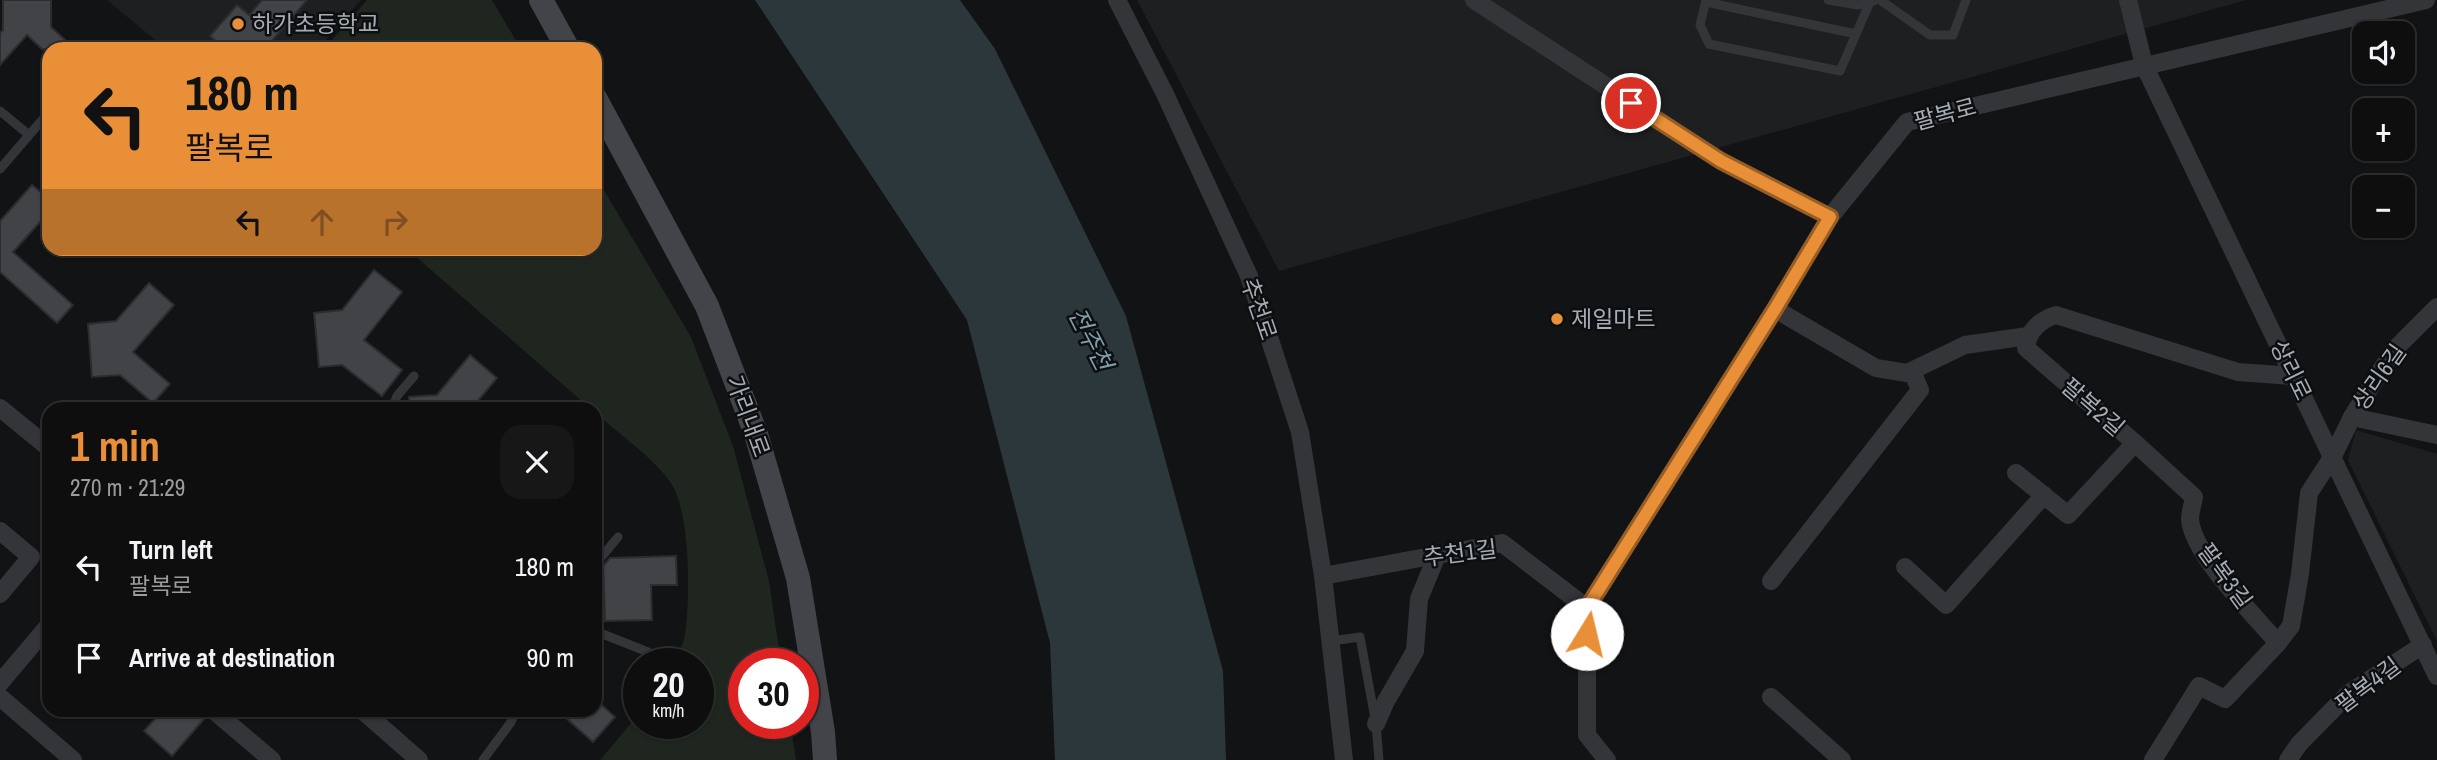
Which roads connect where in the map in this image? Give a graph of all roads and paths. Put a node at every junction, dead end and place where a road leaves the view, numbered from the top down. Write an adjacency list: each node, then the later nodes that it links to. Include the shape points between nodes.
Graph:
1 (541, 0): 11 (street)
2 (1117, 0): 39 (street, 추천로, via 1249,276 1300,432)
3 (1474, 0): 18 (street, via 1721,161)
4 (1828, 0): 9 (lane, via 1858,5)
5 (1966, 0): 9 (lane, via 1953,35 1930,35)
6 (2128, 0): 12 (street, 상리로)
7 (2426, 0): 12 (street, 팔복로)
8 (1706, 1): 10 (lane); 10 (lane, via 1700,25 1709,44 1840,71)
9 (1875, 1): 10 (lane)
10 (1856, 34)
11 (564, 42)
12 (2144, 65): 18 (street, 팔복로, via 1907,122); 24 (street, 상리로)
13 (0, 111): 16 (lane)
14 (602, 111): 61 (street, 가리내로, via 706,306 756,434 798,578)
15 (42, 120): 16 (lane)
16 (29, 135): 17 (lane)
17 (0, 169)
18 (1830, 217): 20 (street, 팔복로)
19 (2437, 307): 27 (street, 상리6길, via 2393,351)
20 (1775, 309): 22 (street, via 1876,368); 42 (street, 팔복로)
21 (2028, 336): 22 (street, via 1965,345); 24 (street, via 2046,318 2056,315 2238,372); 30 (street, 팔복2길, via 2026,348)
22 (1912, 371): 40 (street, via 1920,390)
23 (414, 376): 25 (lane)
24 (2293, 376): 31 (street, 상리로)
25 (394, 402)
26 (0, 408): 29 (street)
27 (2352, 416): 28 (street); 31 (street, 상리6길)
28 (2437, 435)
29 (42, 442)
30 (2135, 443): 33 (street, 팔복2길, via 2068,515); 46 (street, 팔복3길, via 2194,497 2190,520 2199,545)
31 (2333, 456): 46 (street, via 2309,493 2291,625); 47 (street, 상리로)
32 (2016, 473): 33 (street, 팔복2길)
33 (2044, 495): 38 (street, via 1947,605)
34 (0, 531): 41 (street, via 31,557)
35 (618, 537): 37 (lane)
36 (1437, 555): 39 (street, 추천1길); 42 (street, 추천1길, via 1502,543); 56 (street, via 1419,599 1415,651)
37 (602, 556)
38 (1905, 567)
39 (1323, 576): 45 (street, 추천로)
40 (1771, 581)
41 (0, 594)
42 (1587, 608): 64 (street, via 1587,735)
43 (42, 633): 50 (street)
44 (602, 634): 48 (lane)
45 (1332, 641): 56 (lane, via 1360,637); 62 (street, 추천로)
46 (2278, 643): 66 (street, via 2225,699 2199,686)
47 (2423, 645): 49 (street, 상리로); 67 (street, 팔복4길, via 2349,693)
48 (638, 648)
49 (2437, 676)
50 (0, 683)
51 (0, 697): 57 (street)
52 (1771, 697): 65 (street)
53 (221, 717): 58 (street)
54 (370, 717): 59 (street)
55 (513, 717): 60 (lane)
56 (1376, 724): 63 (lane)
57 (74, 760)
58 (272, 760)
59 (419, 760)
60 (483, 760)
61 (825, 760)
62 (1344, 760)
63 (1379, 760)
64 (1607, 760)
65 (1842, 760)
66 (2152, 760)
67 (2288, 760)

